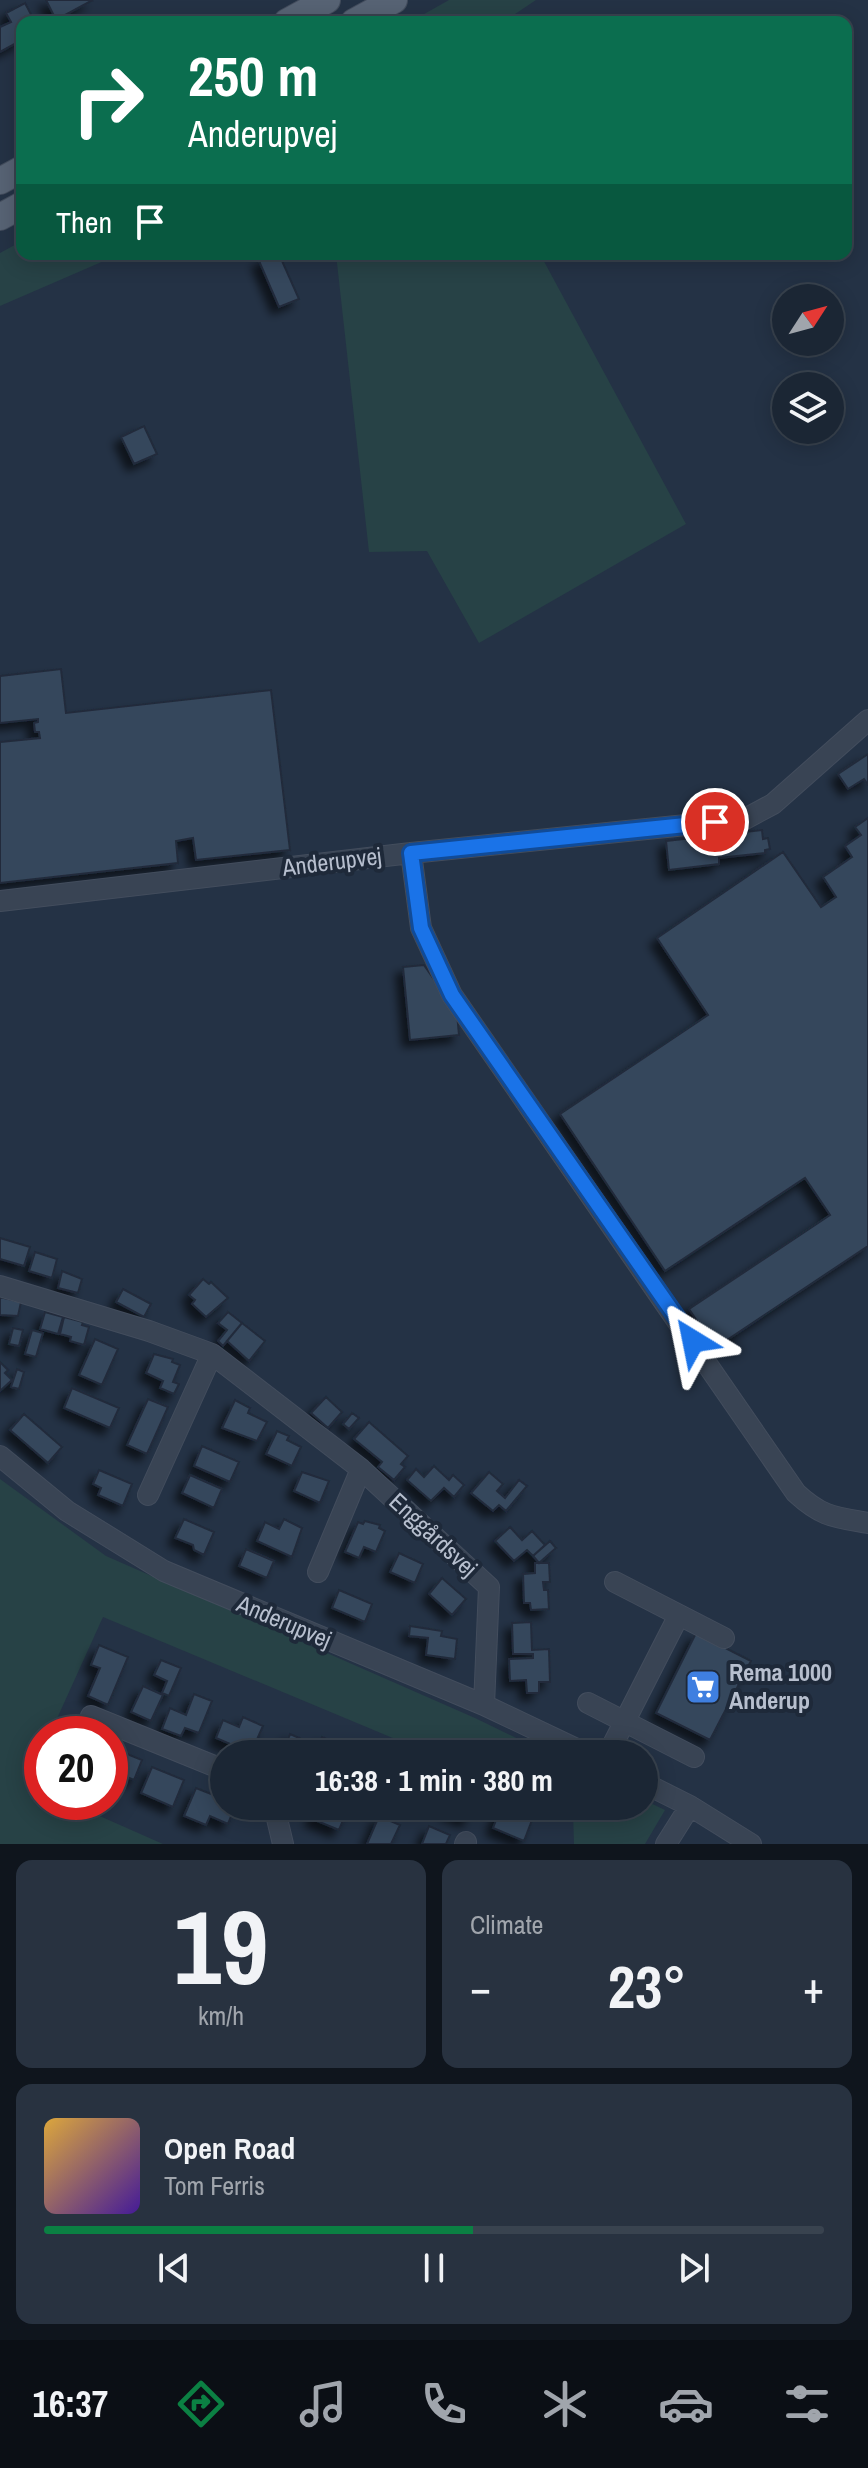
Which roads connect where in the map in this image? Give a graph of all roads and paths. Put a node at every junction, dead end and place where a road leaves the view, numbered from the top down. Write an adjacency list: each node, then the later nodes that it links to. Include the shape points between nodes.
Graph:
1 (327, 0): 3 (main road)
2 (394, 0): 4 (main road)
3 (298, 16)
4 (365, 16)
5 (868, 720): 6 (street, Anderupvej, via 773,804 745,819)
6 (411, 853): 7 (street, Anderupvej); 13 (street, via 421,928 452,995 796,1493 814,1510)
7 (0, 901)
8 (0, 1286): 9 (street, Enggårdsvej)
9 (212, 1354): 11 (street, Enggårdsvej); 12 (street)
10 (0, 1456): 19 (street, Anderupvej, via 67,1511 164,1571)
11 (361, 1469): 14 (street, Enggårdsvej); 19 (street, Enggårdsvej, via 489,1587)
12 (148, 1495)
13 (868, 1523)
14 (318, 1572)
15 (615, 1582): 16 (street)
16 (679, 1615): 17 (street); 20 (street)
17 (724, 1638)
18 (588, 1703): 20 (street)
19 (484, 1705): 22 (street, Anderupvej)
20 (625, 1722): 23 (street); 24 (street)
21 (128, 1731): 25 (street)
22 (558, 1740)
23 (615, 1740)
24 (694, 1757)
25 (210, 1764)
26 (658, 1790): 27 (street)
27 (690, 1806): 30 (street); 31 (street)
28 (277, 1820): 29 (street)
29 (283, 1844)
30 (666, 1844)
31 (751, 1844)

